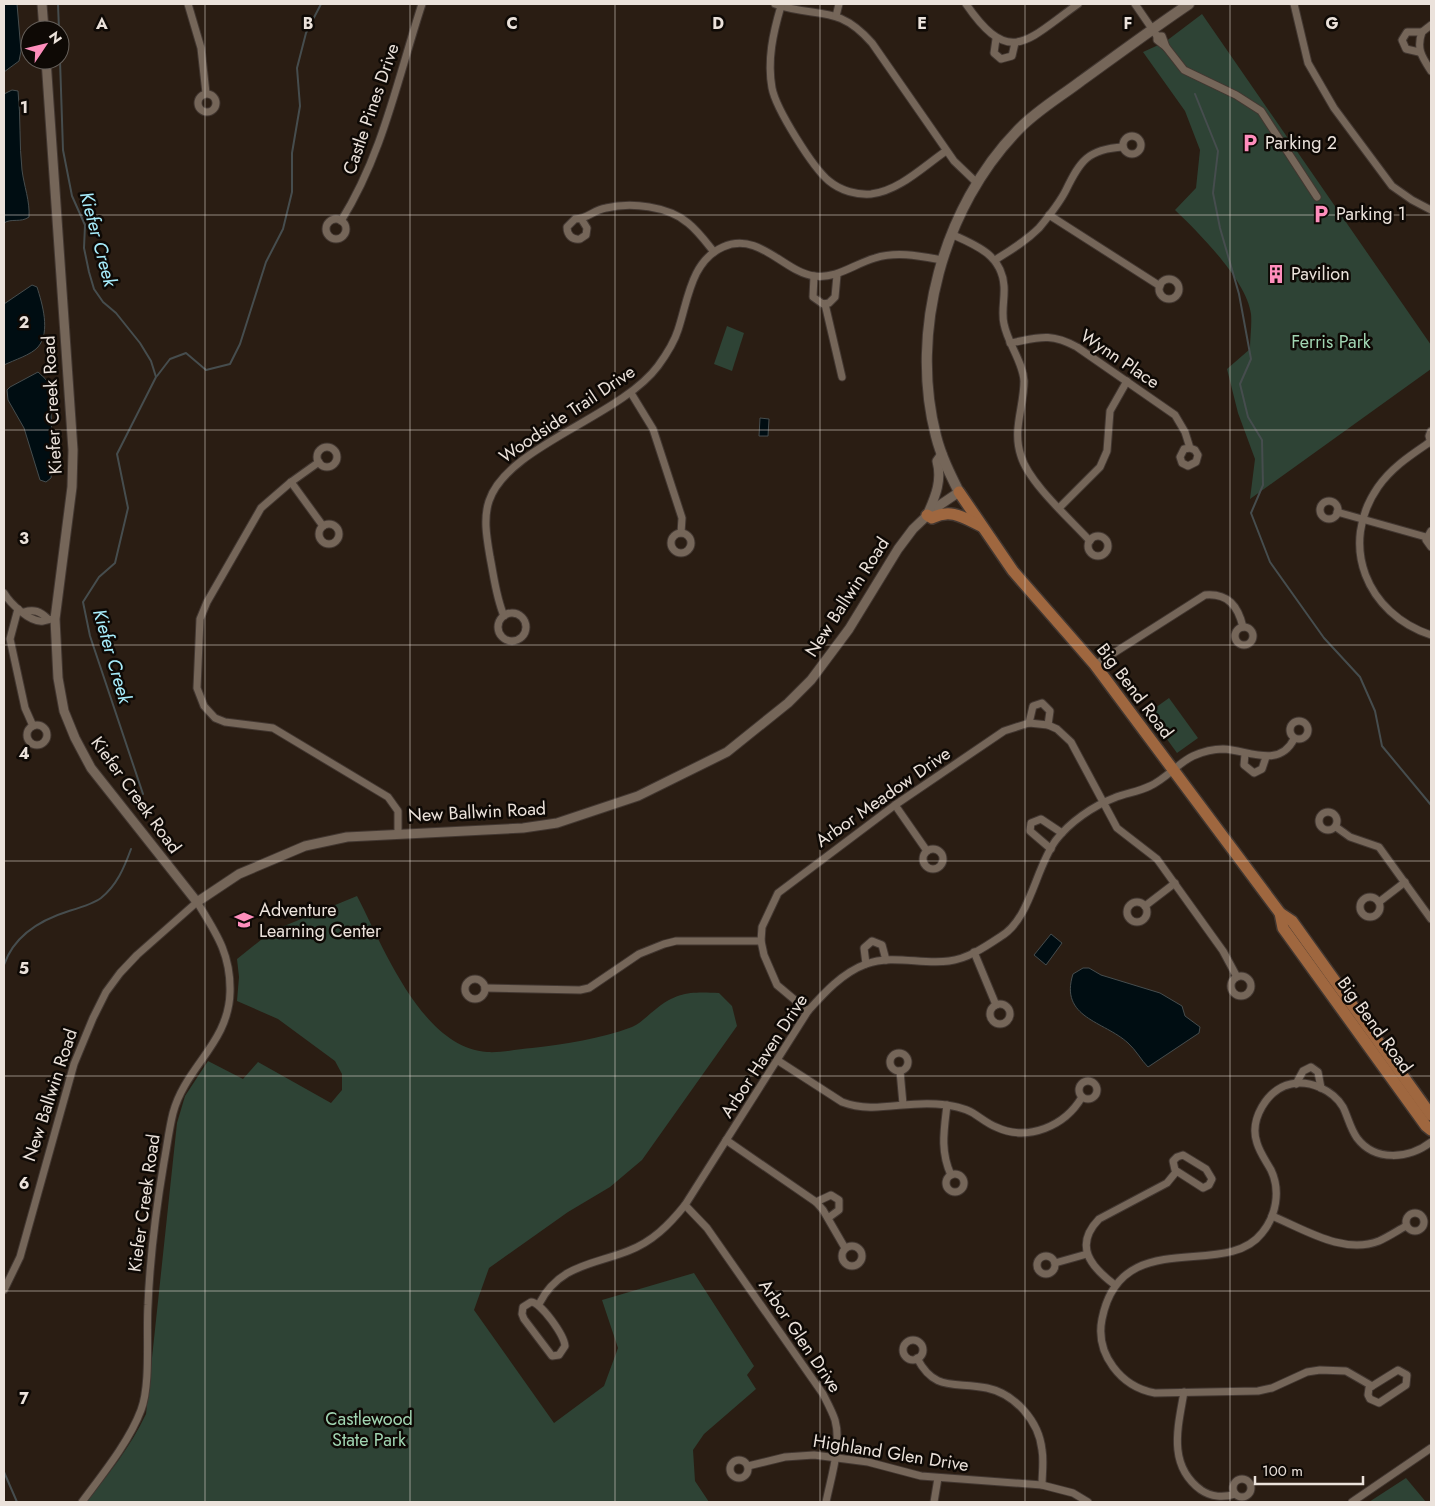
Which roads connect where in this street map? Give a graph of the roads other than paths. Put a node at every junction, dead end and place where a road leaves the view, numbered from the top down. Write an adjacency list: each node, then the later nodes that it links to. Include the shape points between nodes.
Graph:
1 (42, 4): 13 (street)
2 (188, 4): 22 (street, via 201,48)
3 (422, 4): 30 (street, Castle Pines Drive, via 375,156)
4 (839, 4): 12 (street)
5 (966, 4): 17 (street, via 981,26)
6 (1078, 4): 18 (street, via 1028,39)
7 (1135, 4): 15 (street)
8 (1189, 4): 15 (main road)
9 (1294, 4): 27 (street, via 1308,63 1334,108 1385,179)
10 (778, 5): 11 (street); 24 (street, via 770,71 774,97 781,115 829,182 853,193 882,192)
11 (819, 8): 12 (street)
12 (836, 16): 24 (street, via 859,30 872,43)
13 (43, 20)
14 (1431, 25): 16 (street)
15 (1155, 32): 25 (main road, via 1027,121); 26 (street, via 1162,36 1166,47 1184,70 1261,111)
16 (1422, 32): 19 (street); 19 (street, via 1407,32 1402,40 1406,49)
17 (999, 39): 18 (street); 18 (street, via 994,53 1001,59 1012,56)
18 (1015, 43)
19 (1419, 52): 21 (street)
20 (47, 70): 63 (street, Kiefer Creek Road, via 73,450 72,487)
21 (1431, 71)
22 (206, 93)
23 (1123, 148): 28 (street, via 1100,151 1085,159 1074,171)
24 (946, 150): 25 (street)
25 (977, 183): 31 (main road)
26 (1317, 197)
27 (1431, 210)
28 (1049, 215): 34 (street, via 1029,237); 37 (street)
29 (582, 220): 32 (street, via 605,208 630,205 649,208 688,223)
30 (341, 221)
31 (951, 234): 33 (main road); 34 (street, via 976,244)
32 (714, 252): 36 (street, via 726,246 747,244); 42 (street, Woodside Trail Drive, via 695,275 678,330 667,353)
33 (942, 260): 35 (street, via 888,255); 46 (main road, via 931,314 928,371 933,421)
34 (995, 260): 39 (street, via 1004,286 1003,318)
35 (837, 275): 36 (street); 38 (street, via 835,297)
36 (814, 276): 38 (street, via 813,297)
37 (1160, 286)
38 (825, 304): 40 (street)
39 (1010, 343): 41 (street, Wynn Place, via 1035,337 1054,337 1077,346); 50 (street, via 1023,375 1017,432 1021,458 1033,478)
40 (842, 377)
41 (1127, 381): 45 (street, Wynn Place, via 1175,415 1186,432); 50 (street, via 1110,411 1107,451 1100,467)
42 (631, 393): 56 (street, via 653,429 682,518); 62 (street, Woodside Trail Drive, via 509,469 494,490 485,523 497,601)
43 (1431, 431): 44 (street)
44 (1431, 443): 53 (street, via 1402,462 1384,479 1368,503)
45 (1190, 448)
46 (942, 454): 49 (main road); 52 (street, via 937,461 938,486)
47 (319, 462): 48 (street)
48 (291, 482): 54 (street); 77 (street, via 261,508 202,611 197,688 204,706 215,718 232,724 273,728 388,796 398,812)
49 (959, 492): 52 (street, New Ballwin Road); 55 (main road, Big Bend Road)
50 (1060, 507): 58 (street)
51 (1337, 512): 53 (street)
52 (927, 515): 55 (main road, via 932,518 939,514 954,514); 77 (street, New Ballwin Road, via 912,529 849,629 811,680 727,752 638,796 557,823 468,832)
53 (1363, 520): 57 (street); 65 (street, via 1360,552 1370,586 1395,617)
54 (324, 526)
55 (982, 526): 66 (main road, Big Bend Road, via 1013,571)
56 (681, 533)
57 (1429, 534): 59 (street, via 1427,543)
58 (1090, 541)
59 (1431, 547)
60 (4, 593): 61 (street)
61 (21, 611): 63 (street, via 29,618); 69 (street, via 10,639 25,708)
62 (504, 616)
63 (51, 619): 83 (street, Kiefer Creek Road, via 64,711 75,738 91,768)
64 (1243, 627): 66 (street, via 1238,608 1231,602 1224,597 1205,595)
65 (1431, 635)
66 (1095, 665): 73 (main road, Big Bend Road)
67 (1029, 723): 68 (street, Arbor Meadow Drive); 68 (street, via 1033,706 1042,703 1050,711); 75 (street, Arbor Meadow Drive, via 1004,731)
68 (1048, 724): 74 (street, via 1064,734 1076,749)
69 (33, 726)
70 (1294, 739): 72 (street, via 1282,752)
71 (1245, 754): 72 (street, Arbor Haven Drive); 72 (street, via 1244,766 1254,773 1262,768); 73 (street, Arbor Haven Drive, via 1213,750 1192,756)
72 (1266, 757)
73 (1173, 771): 74 (street, Arbor Haven Drive, via 1151,786); 86 (main road, Big Bend Road)
74 (1102, 803): 78 (street, Arbor Haven Drive); 82 (street, via 1117,828 1150,852)
75 (895, 805): 80 (street); 88 (street, Arbor Meadow Drive, via 778,893 766,916)
76 (1336, 827): 81 (street, via 1350,837 1379,847)
77 (398, 832): 83 (street, New Ballwin Road, via 347,837 305,846 239,874)
78 (1062, 833): 79 (street, Arbor Haven Drive); 79 (street, via 1041,818 1031,822 1030,831)
79 (1051, 849): 89 (street, Arbor Haven Drive, via 1024,908 1013,924 1003,936)
80 (927, 850)
81 (1405, 882): 84 (street); 87 (street)
82 (1175, 883): 85 (street); 92 (street, via 1223,951)
83 (196, 902): 118 (street, New Ballwin Road, via 120,973 93,1018 74,1064 20,1257); 129 (street, Kiefer Creek Road, via 227,956 229,1005 223,1027 188,1079 173,1114 154,1217 142,1409)
84 (1378, 902)
85 (1145, 906)
86 (1280, 913): 103 (main road, Big Bend Road, via 1292,921); 104 (main road, Big Bend Road, via 1283,928)
87 (1431, 920)
88 (761, 941): 93 (street, via 676,941 664,944 638,954 598,984 580,990); 95 (street, Arbor Meadow Drive, via 777,985)
89 (974, 952): 90 (street, Arbor Haven Drive, via 951,961); 94 (street)
90 (886, 960): 91 (street, Arbor Haven Drive); 91 (street, via 882,945 872,941 864,948)
91 (866, 964): 95 (street, Arbor Haven Drive, via 833,985)
92 (1237, 977)
93 (485, 988)
94 (996, 1005)
95 (808, 1011): 96 (street, Arbor Haven Drive)
96 (777, 1060): 101 (street, via 853,1107 867,1109); 105 (street, Arbor Haven Drive)
97 (900, 1071): 101 (street)
98 (1296, 1084): 99 (street, via 1306,1083); 99 (street, via 1303,1071 1311,1067 1318,1072); 111 (street, via 1270,1095 1256,1118 1256,1142 1275,1181 1276,1199)
99 (1321, 1088): 106 (street, via 1342,1107 1358,1139 1375,1152 1404,1155)
100 (1082, 1097): 102 (street, via 1061,1121 1042,1130 1025,1133 996,1127 972,1112)
101 (903, 1104): 102 (street)
102 (947, 1105): 108 (street, via 942,1145)
103 (1431, 1115)
104 (1431, 1130)
105 (726, 1140): 109 (street); 110 (street, Arbor Haven Drive)
106 (1431, 1142)
107 (1176, 1172): 107 (street, via 1203,1188 1211,1182 1211,1175 1206,1169 1183,1155 1176,1156 1173,1161 1172,1167); 115 (street, via 1166,1183 1099,1219 1088,1235)
108 (951, 1175)
109 (816, 1202): 112 (street); 112 (street, via 831,1195 839,1200 839,1210)
110 (685, 1205): 119 (street, Arbor Haven Drive, via 671,1222 643,1244 587,1263 554,1282); 124 (street, Arbor Glen Drive, via 707,1228 823,1394 835,1420)
111 (1272, 1216): 113 (street, via 1346,1245 1380,1241); 117 (street, via 1260,1236 1233,1251 1153,1261 1138,1267)
112 (828, 1218): 114 (street)
113 (1406, 1226)
114 (845, 1248)
115 (1087, 1254): 116 (street); 117 (street, via 1094,1269)
116 (1055, 1263)
117 (1115, 1286): 122 (street, via 1100,1326 1104,1351 1111,1364 1120,1376 1141,1390)
118 (4, 1290)
119 (539, 1304): 119 (street, Arbor Haven Drive, via 526,1304 522,1314 548,1352 552,1356 560,1355 565,1346 563,1337)
120 (918, 1358): 127 (street, via 924,1370 944,1384 988,1388 1008,1396 1025,1411 1035,1427 1042,1450)
121 (1372, 1386): 121 (street, via 1368,1391 1369,1398 1379,1403 1402,1388 1408,1379 1404,1372 1395,1371); 122 (street, via 1346,1371 1320,1370 1258,1391)
122 (1184, 1392): 128 (street, via 1176,1444 1181,1466 1202,1490 1221,1497)
123 (1431, 1448): 133 (street)
124 (835, 1458): 125 (street, Highland Glen Drive, via 800,1455); 126 (street, Highland Glen Drive); 130 (street, Arbor Glen Drive)
125 (748, 1466)
126 (938, 1478): 127 (street, Highland Glen Drive); 131 (street)
127 (1042, 1485): 132 (street, Highland Glen Drive, via 1073,1493)
128 (1235, 1494)
129 (82, 1502)
130 (826, 1502)
131 (934, 1502)
132 (1088, 1502)
133 (1352, 1502)

